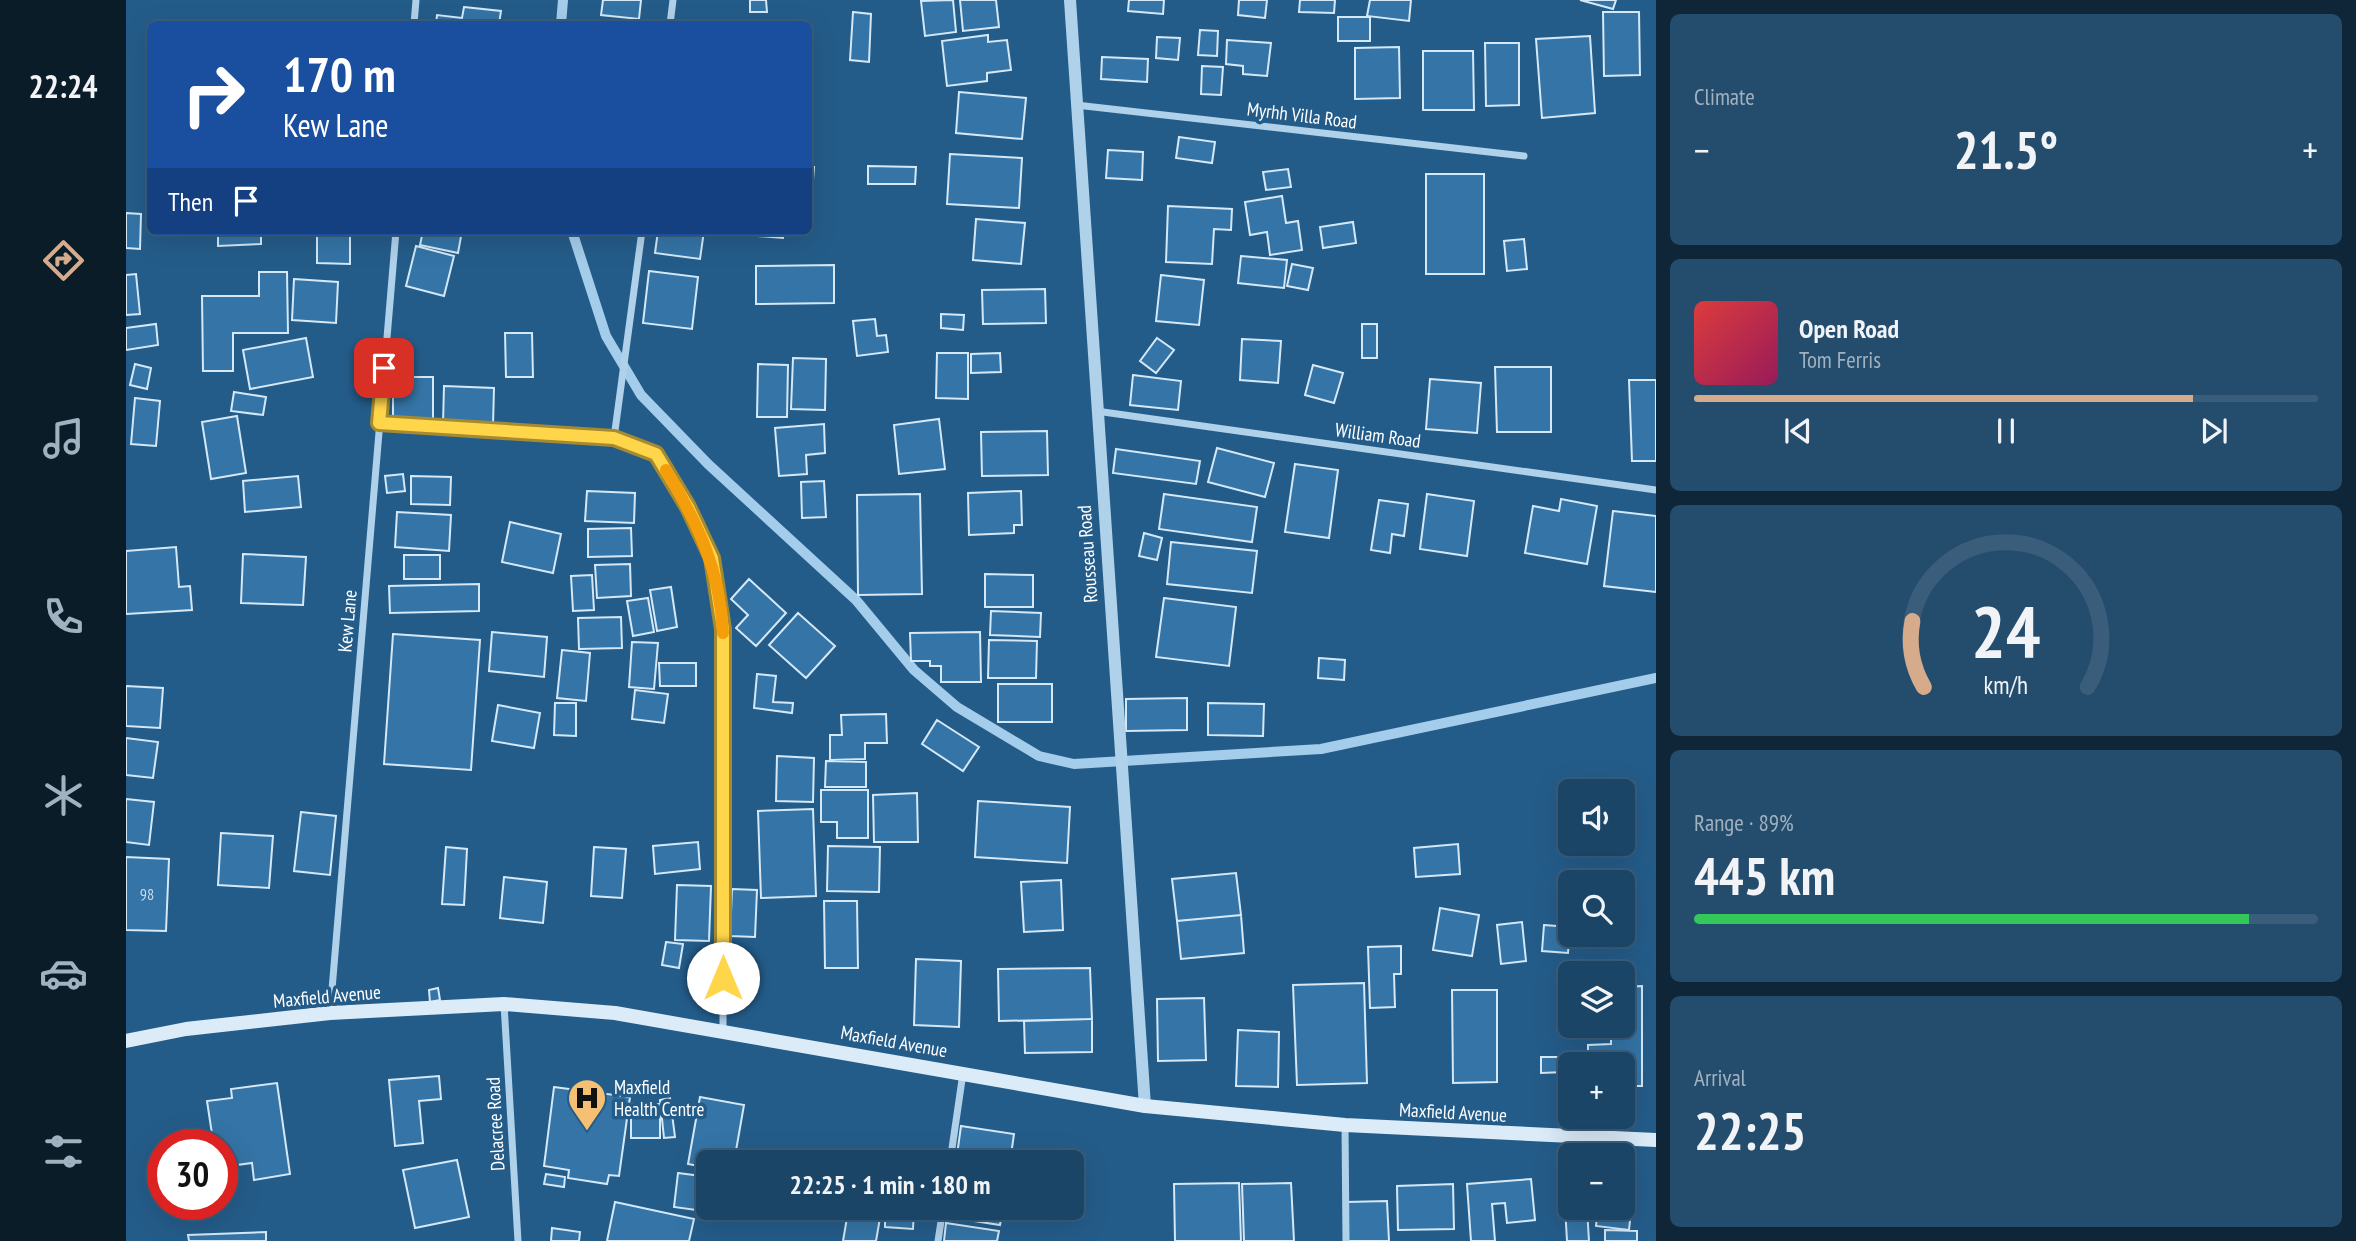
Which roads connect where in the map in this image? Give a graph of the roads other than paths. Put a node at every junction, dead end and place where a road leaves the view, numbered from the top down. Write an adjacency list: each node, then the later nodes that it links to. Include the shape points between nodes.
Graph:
1 (416, 0): 4 (street)
2 (673, 0): 5 (street)
3 (1070, 0): 6 (street, Rousseau Road)
4 (414, 21)
5 (670, 21)
6 (1075, 105): 7 (street, Myrhh Villa Road); 10 (street, Rousseau Road)
7 (1524, 156)
8 (396, 235): 11 (street, Kew Lane)
9 (641, 235): 12 (street)
10 (1096, 411): 13 (street, William Road); 19 (street, Rousseau Road)
11 (379, 423): 12 (street); 15 (street, Kew Lane)
12 (614, 438): 16 (street, via 656,454 712,558 723,629)
13 (1656, 490)
14 (504, 1004): 15 (main road, Maxfield Avenue); 16 (main road, Maxfield Avenue, via 615,1013); 24 (street, Delacree Road)
15 (330, 1013): 17 (main road, Maxfield Avenue, via 186,1029)
16 (723, 1031): 18 (main road, Maxfield Avenue)
17 (126, 1041)
18 (963, 1073): 19 (main road, Maxfield Avenue); 22 (street)
19 (1145, 1106): 20 (main road, Maxfield Avenue)
20 (1345, 1125): 21 (main road, Maxfield Avenue); 26 (street)
21 (1656, 1140)
22 (952, 1150)
23 (941, 1220): 25 (street)
24 (518, 1241)
25 (938, 1241)
26 (1346, 1241)

